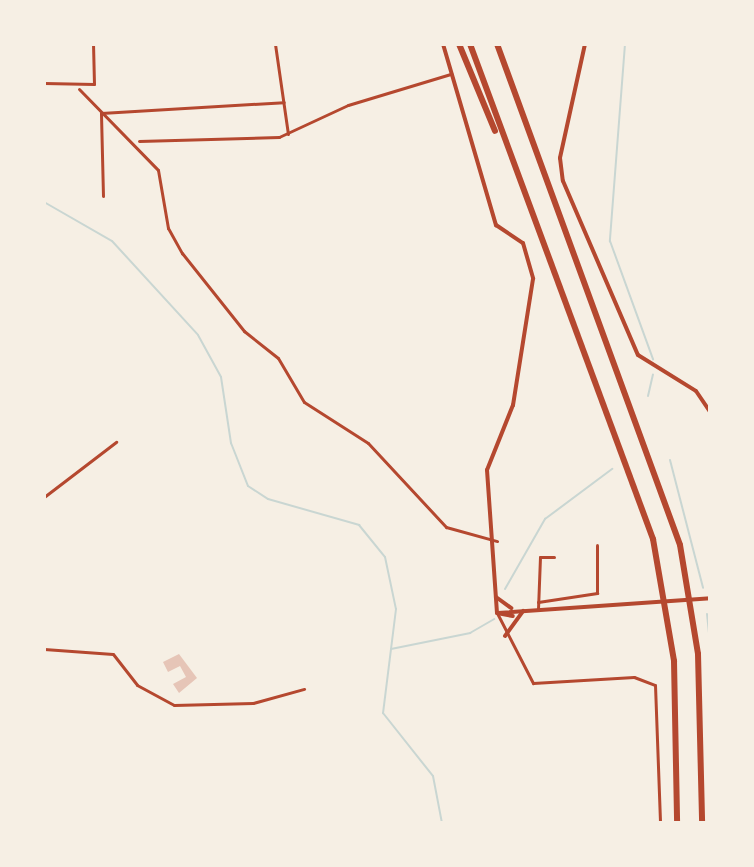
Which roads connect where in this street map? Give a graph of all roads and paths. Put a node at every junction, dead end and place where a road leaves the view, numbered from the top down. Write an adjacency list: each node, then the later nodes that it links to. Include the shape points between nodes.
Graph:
1 (93, 44): 12 (street, via 97,80)
2 (275, 44): 13 (street)
3 (443, 44): 10 (street)
4 (459, 44): 17 (highway)
5 (470, 44): 17 (highway)
6 (497, 44): 36 (highway, via 680,545 699,667)
7 (529, 44): 8 (street)
8 (542, 44)
9 (585, 44): 19 (street, via 560,158 563,181 638,355 696,391)
10 (451, 74): 15 (street, via 348,105); 22 (street, via 496,225 523,243 533,279 513,405 487,470)
11 (44, 83): 12 (street)
12 (79, 89): 14 (street)
13 (284, 102): 14 (street); 15 (street)
14 (99, 115): 16 (street); 18 (street)
15 (288, 134): 16 (street)
16 (137, 141): 22 (street, via 161,176 168,228 182,253 244,331 278,358 304,402 368,443 446,527)
17 (511, 162): 35 (highway, via 653,539 674,661)
18 (103, 196)
19 (710, 412)
20 (116, 442): 21 (street)
21 (44, 497)
22 (497, 541): 25 (street)
23 (597, 545): 27 (street, via 597,593)
24 (554, 557): 27 (street, via 540,557)
25 (496, 596): 29 (street); 30 (street)
26 (710, 598): 28 (street)
27 (538, 602): 28 (street)
28 (538, 609): 30 (street)
29 (497, 613): 30 (street); 31 (street)
30 (513, 613): 31 (street)
31 (505, 636): 34 (street, via 538,685 634,677 655,685)
32 (44, 649): 33 (street, via 113,654 137,685 174,705 253,703)
33 (304, 689)
34 (660, 823)
35 (677, 823)
36 (702, 823)

